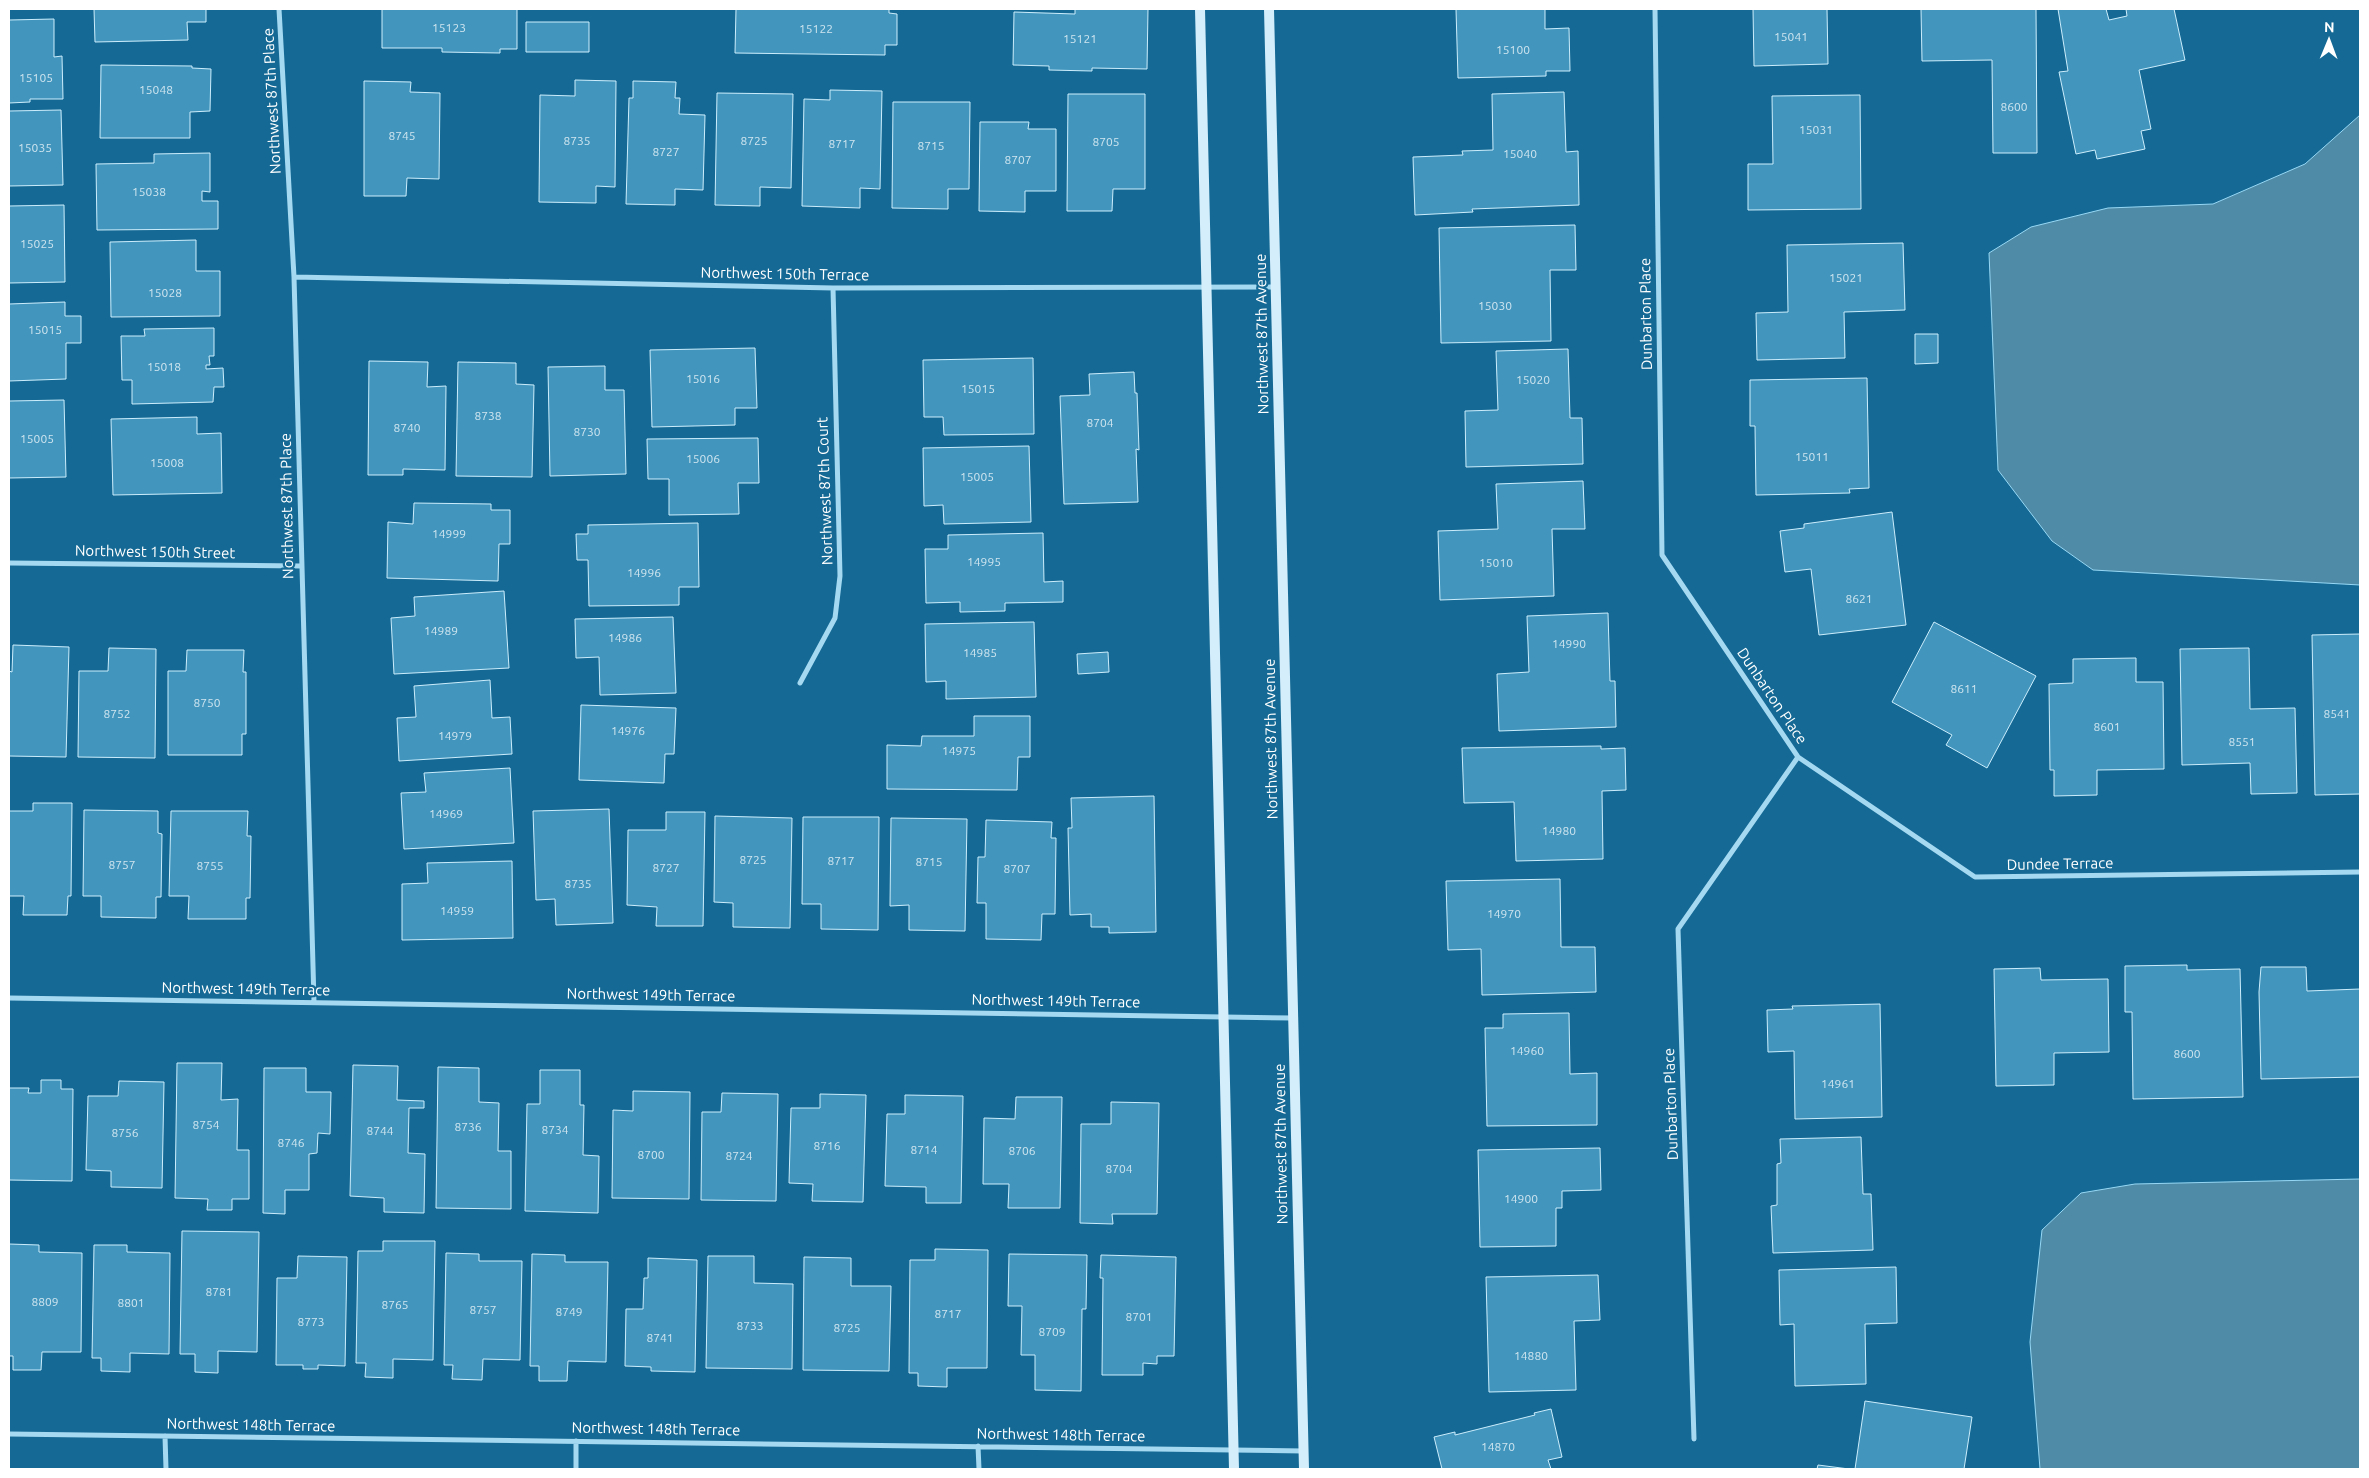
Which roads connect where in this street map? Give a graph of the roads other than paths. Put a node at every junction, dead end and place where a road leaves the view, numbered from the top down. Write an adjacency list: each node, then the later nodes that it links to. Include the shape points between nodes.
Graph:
1 (279, 9): 5 (street, Northwest 87th Place)
2 (1200, 9): 6 (main road)
3 (1269, 9): 7 (main road, Northwest 87th Avenue)
4 (1655, 9): 12 (street, Dunbarton Place, via 1662,555)
5 (294, 277): 8 (street, Northwest 150th Terrace); 10 (street, Northwest 87th Place)
6 (1206, 287): 7 (street, Northwest 150th Terrace); 8 (street, Northwest 150th Terrace); 16 (main road)
7 (1275, 287): 17 (main road, Northwest 87th Avenue)
8 (832, 288): 11 (street, Northwest 87th Court, via 840,576 835,618)
9 (9, 563): 10 (street, Northwest 150th Street)
10 (301, 566): 15 (street, Northwest 87th Place)
11 (800, 683)
12 (1798, 757): 13 (street, Dundee Terrace, via 1975,877); 20 (street, Dunbarton Place, via 1678,929)
13 (2360, 872)
14 (9, 998): 15 (street, Northwest 149th Terrace)
15 (314, 1002): 16 (street, Northwest 149th Terrace)
16 (1224, 1017): 17 (street, Northwest 149th Terrace); 23 (main road)
17 (1293, 1018): 24 (main road, Northwest 87th Avenue)
18 (9, 1434): 19 (street, Northwest 148th Terrace)
19 (166, 1436): 21 (street, Northwest 148th Terrace); 25 (street)
20 (1694, 1439)
21 (576, 1441): 22 (street, Northwest 148th Terrace); 26 (street)
22 (978, 1446): 23 (street, Northwest 148th Terrace); 27 (street)
23 (1233, 1450): 24 (street, Northwest 148th Terrace); 28 (main road)
24 (1304, 1451): 29 (main road, Northwest 87th Avenue)
25 (166, 1469)
26 (576, 1469)
27 (979, 1469)
28 (1234, 1469)
29 (1304, 1469)

